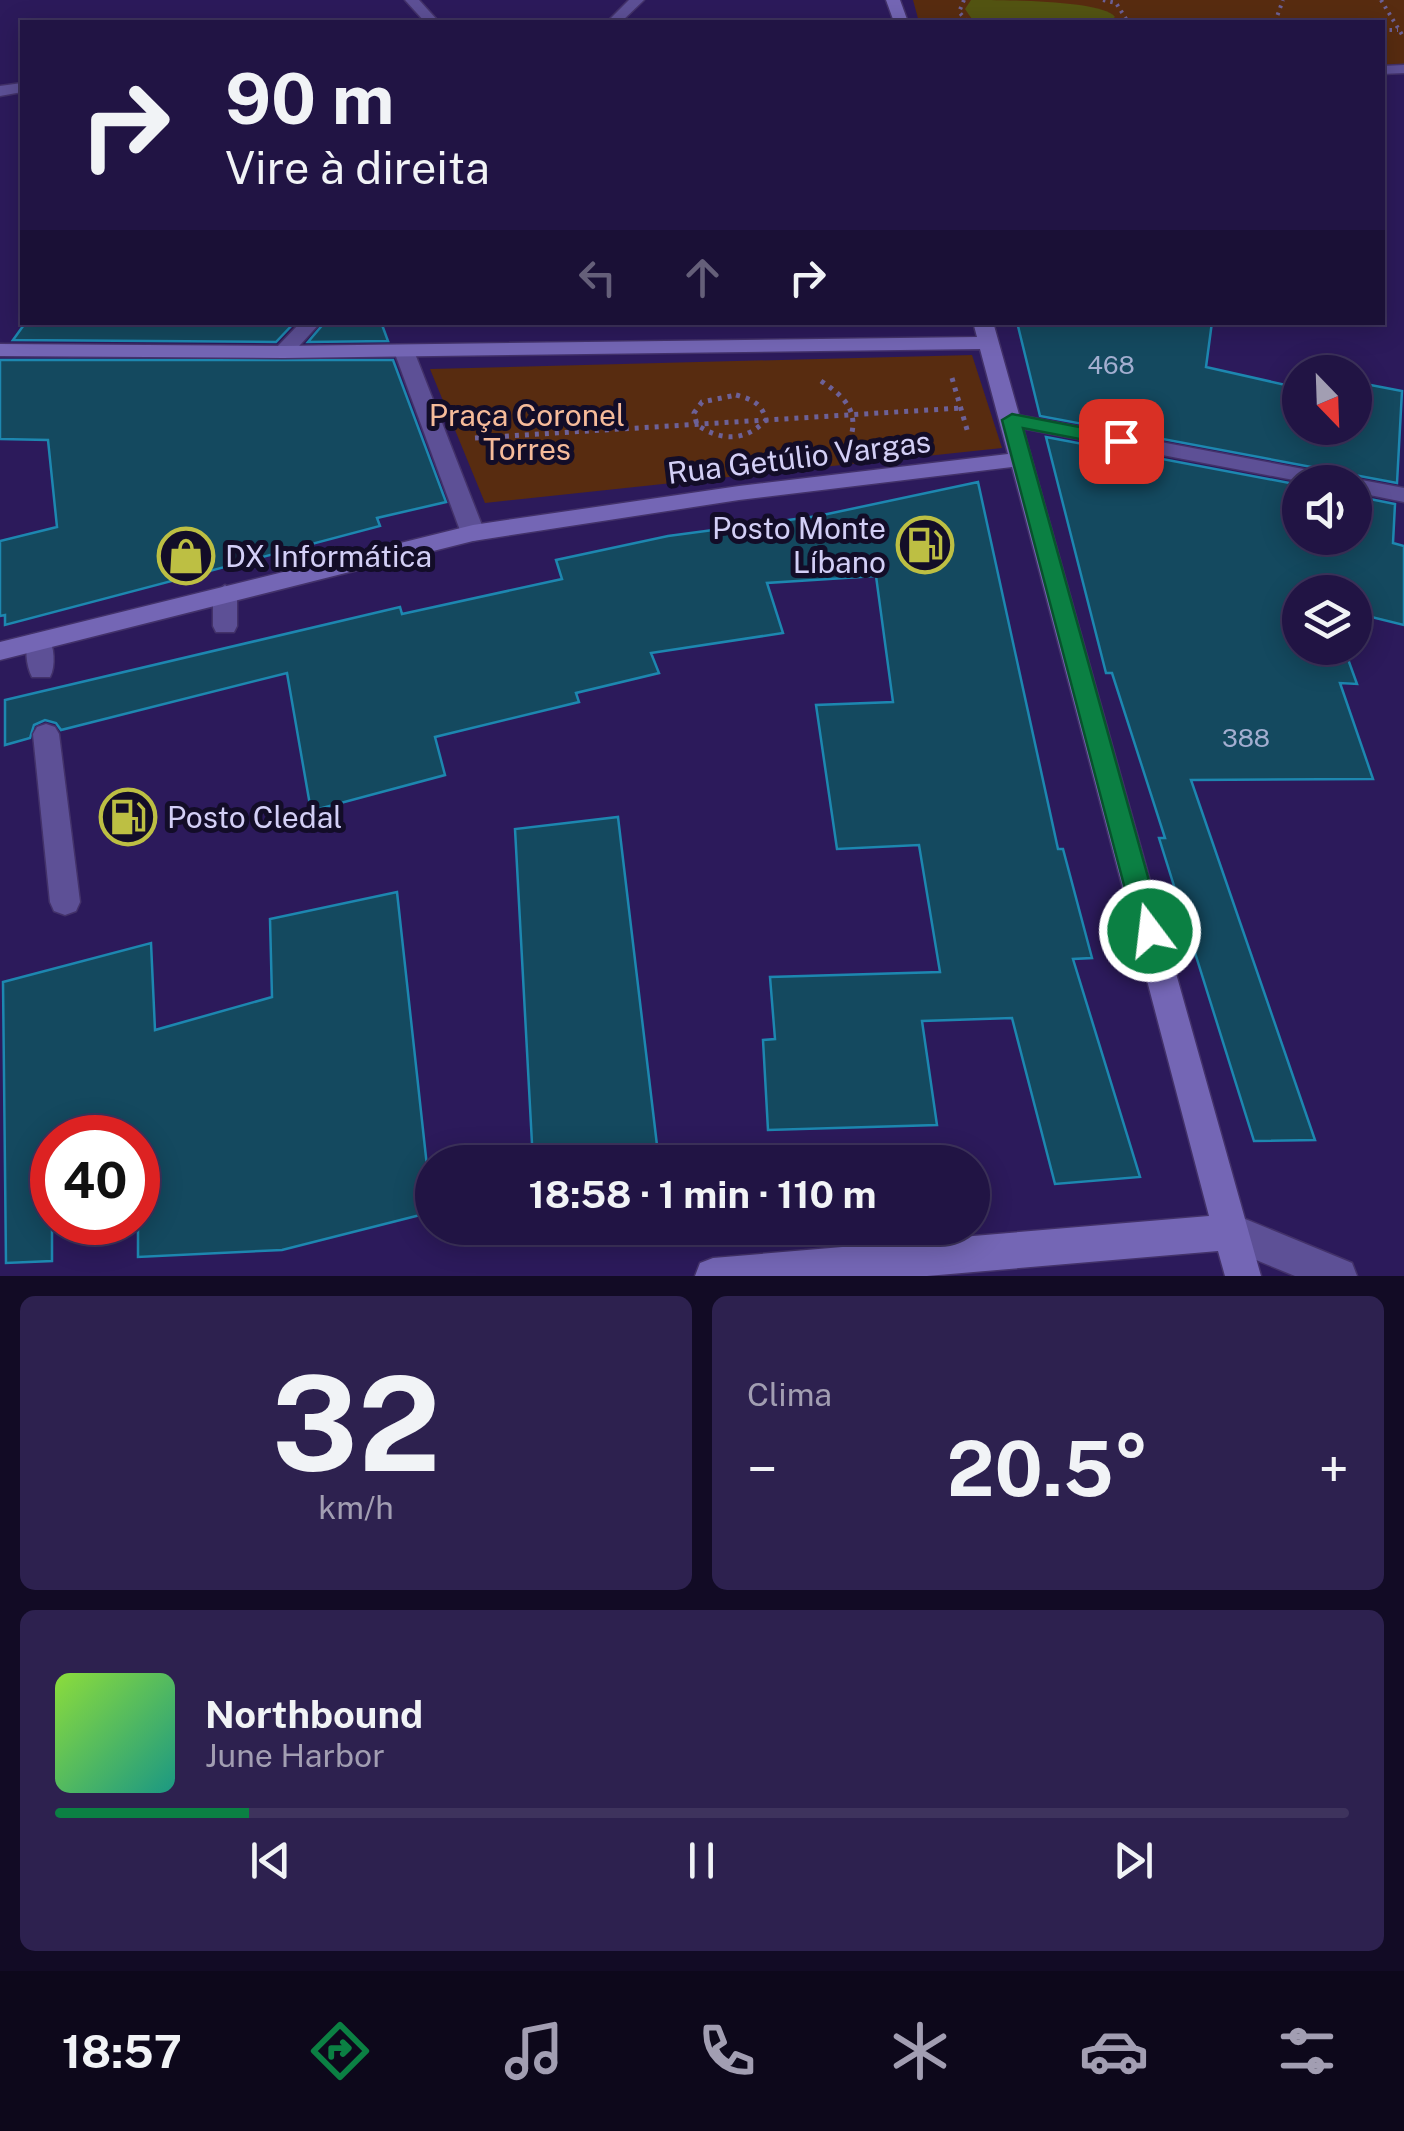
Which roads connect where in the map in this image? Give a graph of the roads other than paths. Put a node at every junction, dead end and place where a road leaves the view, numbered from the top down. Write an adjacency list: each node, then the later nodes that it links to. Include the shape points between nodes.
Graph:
1 (412, 0): 3 (street)
2 (637, 0): 4 (street)
3 (430, 20)
4 (616, 20)
5 (309, 325): 9 (street)
6 (985, 333): 8 (street, via 797,346); 10 (street)
7 (0, 350): 9 (street)
8 (404, 351): 9 (street); 15 (street)
9 (283, 352)
10 (1009, 411): 11 (street); 12 (street)
11 (1022, 459): 15 (street, Rua Getúlio Vargas); 23 (street)
12 (1282, 470)
13 (1372, 489): 14 (street)
14 (1404, 495)
15 (473, 533): 16 (street, Rua Getúlio Vargas)
16 (224, 594): 17 (street); 18 (street, Rua Getúlio Vargas)
17 (225, 626)
18 (39, 642): 19 (street, Rua Getúlio Vargas); 20 (street)
19 (0, 650)
20 (40, 670)
21 (46, 734): 22 (street)
22 (65, 902)
23 (1232, 1232): 24 (street); 25 (street); 26 (street)
24 (713, 1276)
25 (1243, 1276)
26 (1339, 1276)

